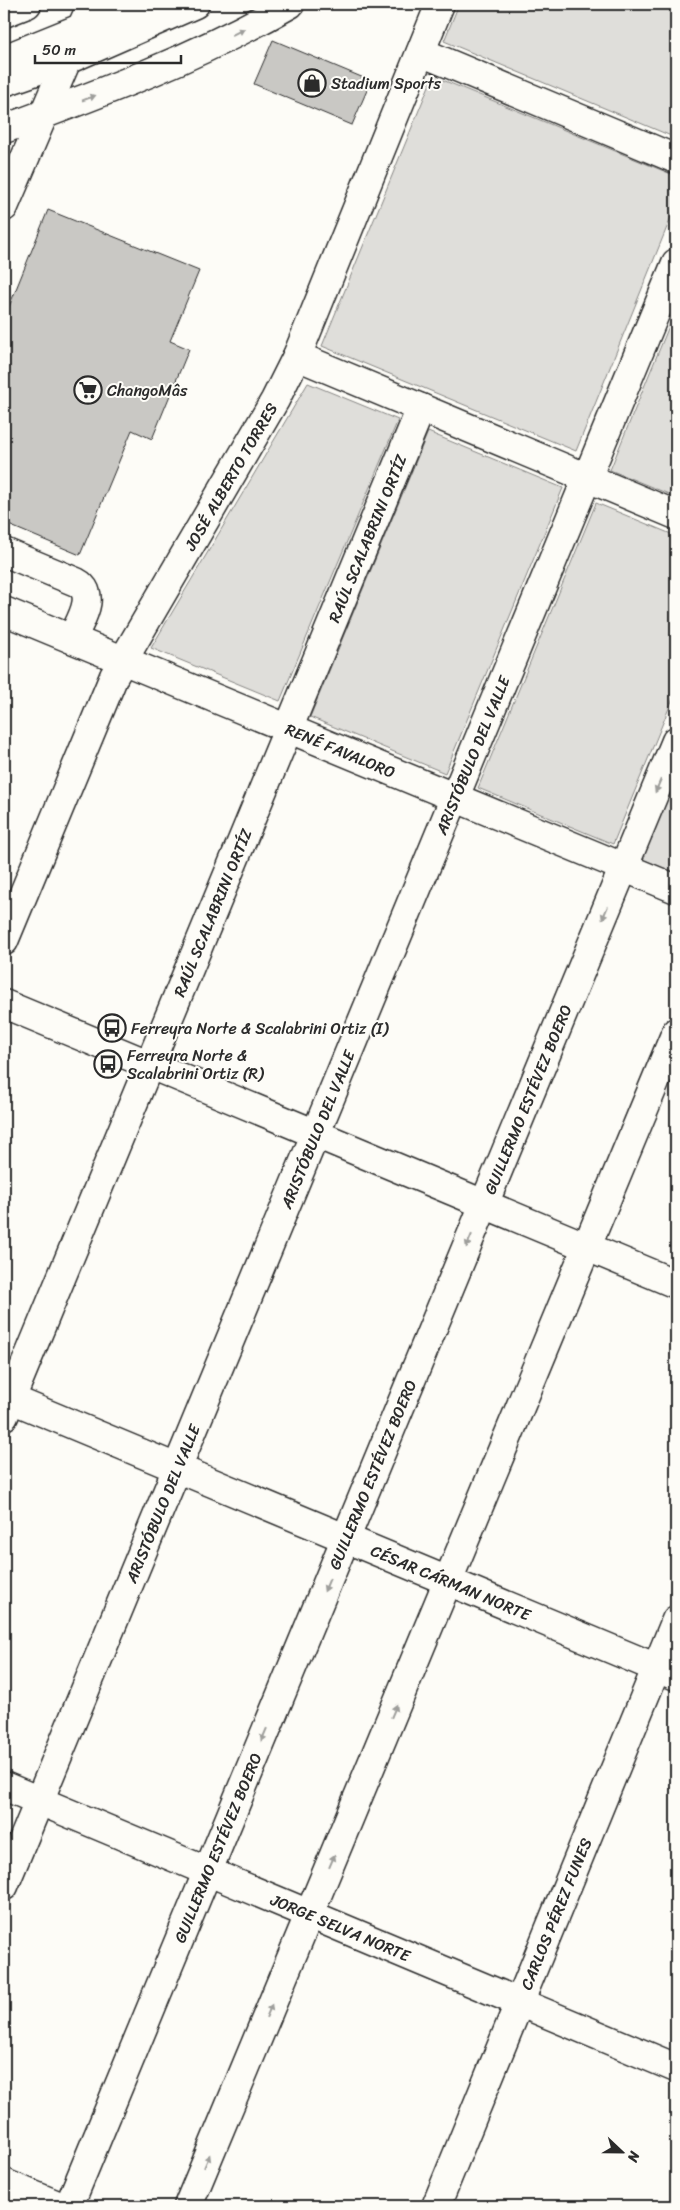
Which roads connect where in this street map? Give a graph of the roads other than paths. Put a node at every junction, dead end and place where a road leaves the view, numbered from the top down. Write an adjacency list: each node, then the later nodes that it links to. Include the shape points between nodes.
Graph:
1 (27, 4): 7 (main road)
2 (92, 4): 8 (main road)
3 (140, 4): 8 (main road)
4 (290, 4): 13 (main road, one-way to 4, via 164,67)
5 (440, 4): 9 (main road, JOSÉ ALBERTO TORRES)
6 (194, 5): 11 (main road)
7 (4, 12)
8 (81, 28): 10 (main road); 11 (main road)
9 (421, 52): 15 (main road); 18 (main road, JOSÉ ALBERTO TORRES)
10 (4, 59)
11 (67, 60): 12 (main road); 13 (main road)
12 (4, 82)
13 (43, 114): 14 (main road); 16 (main road)
14 (4, 129)
15 (676, 158)
16 (4, 207)
17 (676, 263): 20 (main road, ARISTÓBULO DEL VALLE)
18 (298, 356): 19 (main road); 25 (main road, JOSÉ ALBERTO TORRES)
19 (421, 408): 20 (main road); 26 (main road, RAÚL SCALABRINI ORTÍZ)
20 (587, 478): 21 (main road); 28 (main road, ARISTÓBULO DEL VALLE)
21 (676, 515)
22 (4, 552): 24 (main road, via 76,582 84,589 86,603)
23 (4, 611): 24 (main road, RENÉ FAVALORO)
24 (72, 639): 25 (main road, RENÉ FAVALORO)
25 (123, 660): 26 (main road, RENÉ FAVALORO); 31 (main road, JOSÉ ALBERTO TORRES, via 102,703)
26 (288, 728): 28 (main road, RENÉ FAVALORO); 34 (main road, RAÚL SCALABRINI ORTÍZ)
27 (676, 741): 29 (main road, GUILLERMO ESTÉVEZ BOERO, one-way to 29)
28 (455, 798): 29 (main road, RENÉ FAVALORO); 35 (main road, ARISTÓBULO DEL VALLE)
29 (624, 868): 30 (main road, RENÉ FAVALORO); 36 (main road, GUILLERMO ESTÉVEZ BOERO, one-way to 36)
30 (676, 889)
31 (4, 941)
32 (4, 1004): 34 (main road)
33 (676, 1032): 37 (main road)
34 (150, 1064): 35 (main road); 39 (main road, RAÚL SCALABRINI ORTÍZ)
35 (316, 1133): 36 (main road); 40 (main road, ARISTÓBULO DEL VALLE)
36 (485, 1204): 37 (main road); 41 (main road, GUILLERMO ESTÉVEZ BOERO, one-way to 41)
37 (587, 1246): 38 (main road); 42 (main road)
38 (676, 1284)
39 (6, 1404): 40 (main road, CÉSAR CÁRMAN NORTE)
40 (177, 1468): 41 (main road, CÉSAR CÁRMAN NORTE); 46 (main road, ARISTÓBULO DEL VALLE)
41 (346, 1538): 42 (main road, CÉSAR CÁRMAN NORTE); 47 (main road, GUILLERMO ESTÉVEZ BOERO, one-way to 47)
42 (448, 1581): 44 (main road, CÉSAR CÁRMAN NORTE); 49 (main road, one-way to 42)
43 (676, 1620): 44 (main road, CARLOS PÉREZ FUNES)
44 (666, 1672): 50 (main road, CARLOS PÉREZ FUNES)
45 (4, 1786): 46 (main road, JORGE SELVA NORTE)
46 (39, 1801): 47 (main road, JORGE SELVA NORTE); 48 (main road, ARISTÓBULO DEL VALLE)
47 (208, 1872): 49 (main road, JORGE SELVA NORTE); 54 (main road, GUILLERMO ESTÉVEZ BOERO)
48 (4, 1886)
49 (310, 1914): 50 (main road, JORGE SELVA NORTE); 55 (main road, one-way to 49)
50 (519, 2002): 51 (main road, JORGE SELVA NORTE); 56 (main road, CARLOS PÉREZ FUNES)
51 (676, 2068)
52 (4, 2183): 53 (main road)
53 (60, 2206)
54 (69, 2206)
55 (188, 2206)
56 (436, 2206)

